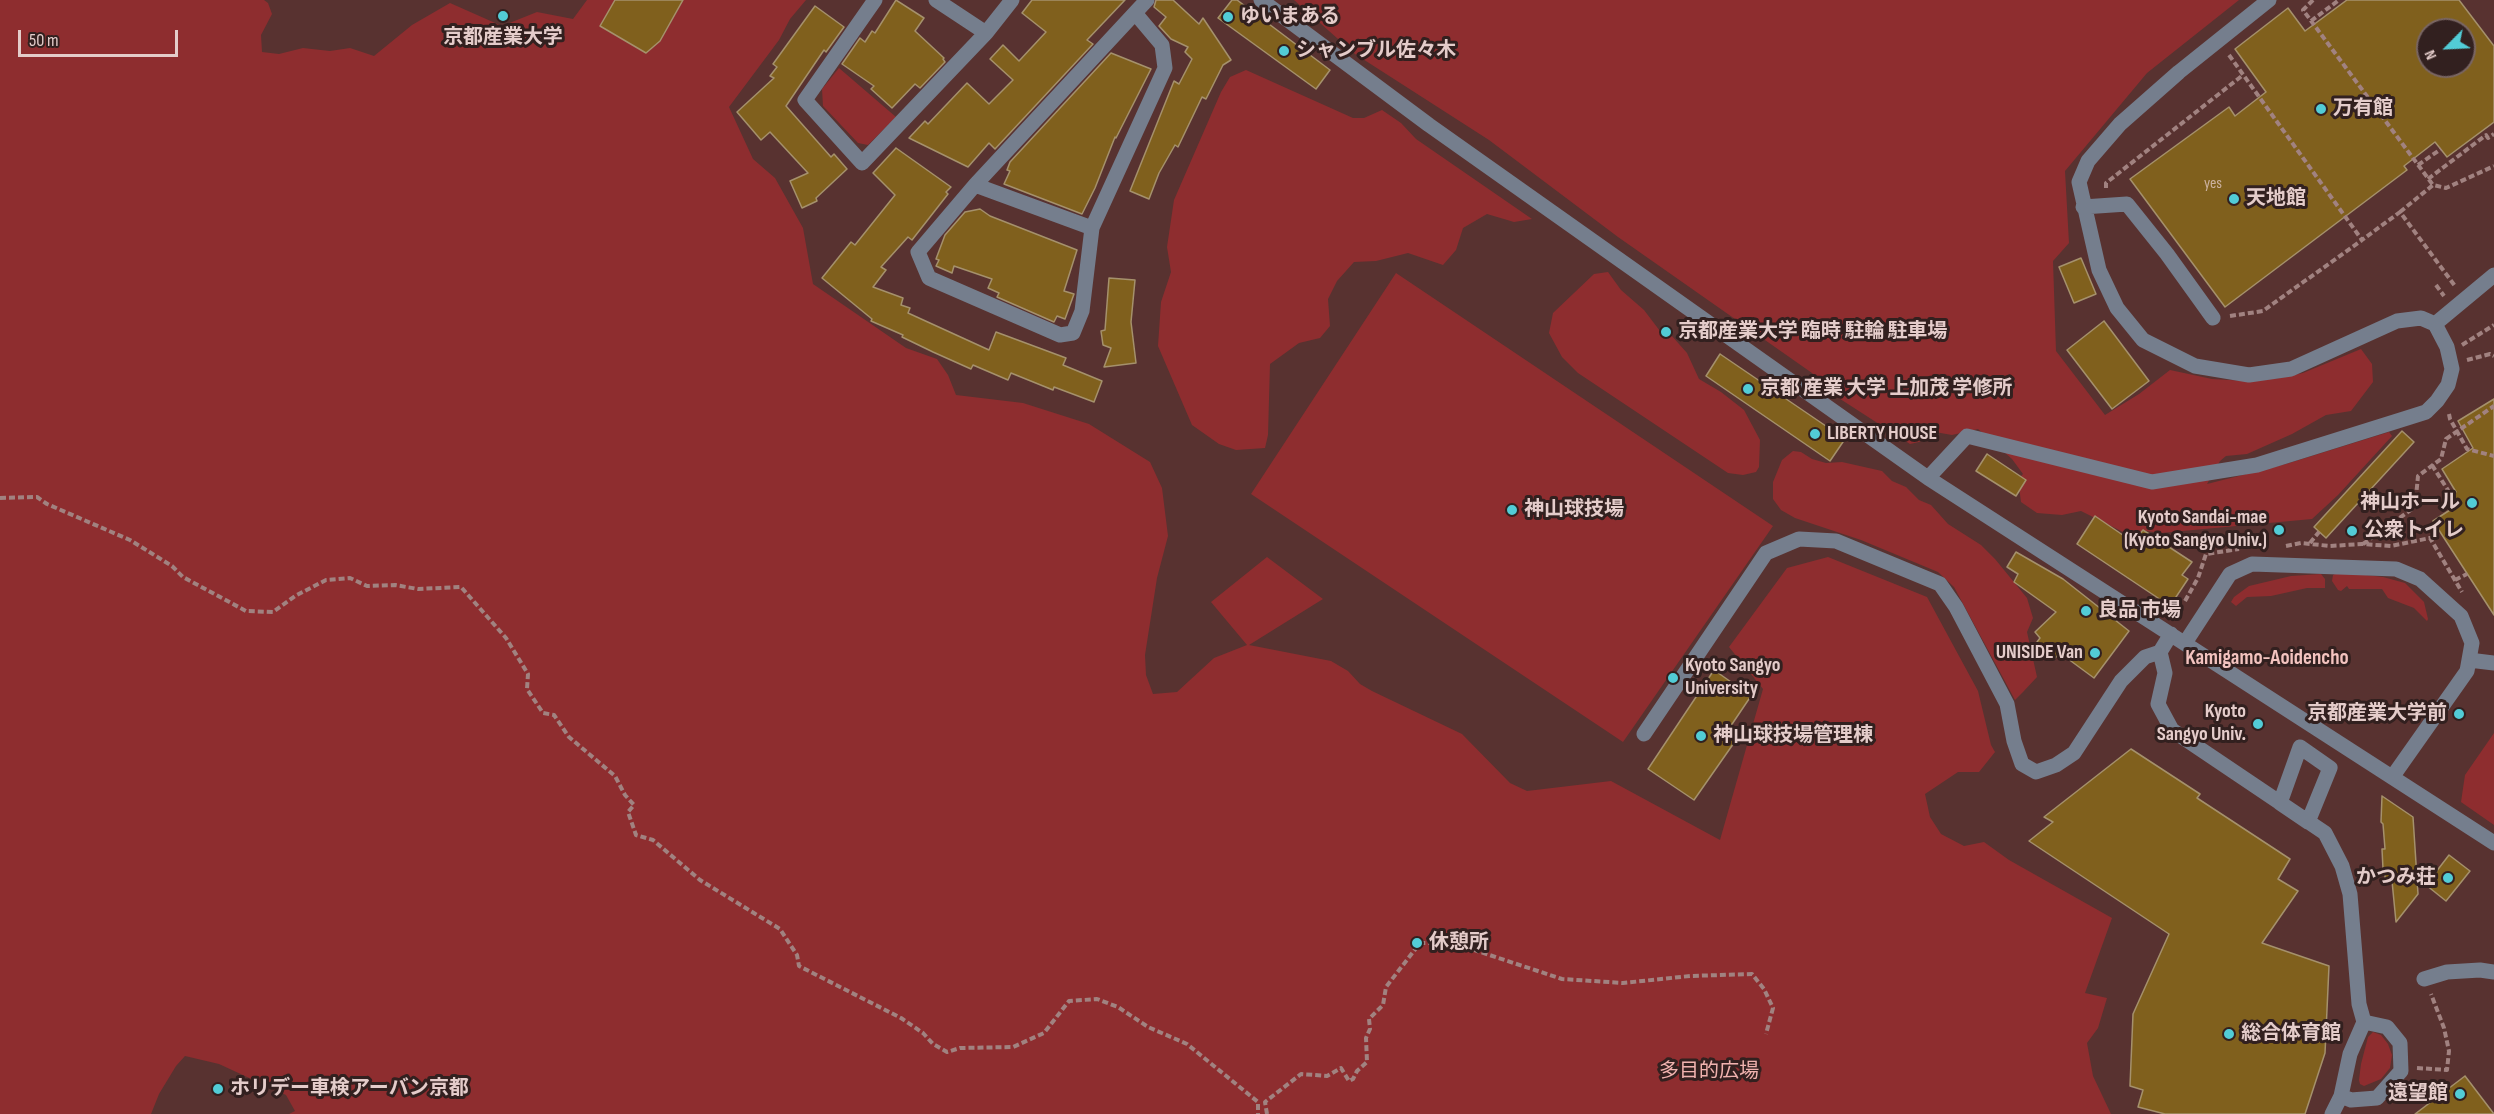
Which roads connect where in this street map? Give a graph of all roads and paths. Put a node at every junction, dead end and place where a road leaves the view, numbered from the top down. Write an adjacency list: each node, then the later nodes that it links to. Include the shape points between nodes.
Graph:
1 (875, 0): 11 (street, via 806,100 862,163)
2 (936, 0): 11 (street)
3 (1012, 0): 11 (street)
4 (1146, 0): 9 (street)
5 (1260, 0): 40 (street, via 1429,125)
6 (2269, 0): 22 (street, via 2120,124 2088,161 2079,182)
7 (2313, 0): 10 (path, via 2303,10)
8 (2339, 0): 10 (path)
9 (1135, 13): 19 (street); 26 (street, via 1162,45 1165,68)
10 (2311, 21): 16 (path)
11 (986, 33)
12 (2227, 53): 13 (path)
13 (2243, 75): 21 (path, via 2106,183); 27 (path)
14 (2494, 134): 18 (path, via 2488,138 2486,135)
15 (2440, 149): 16 (path)
16 (2418, 165): 18 (path)
17 (2494, 166): 20 (path, via 2446,188)
18 (2428, 179): 20 (path)
19 (975, 185): 26 (street); 26 (street, via 918,252 930,278 1060,335 1073,333 1082,311)
20 (2433, 185): 23 (path)
21 (2105, 206): 22 (street); 30 (street, via 2127,204)
22 (2083, 207): 31 (street, via 2099,270 2117,308 2143,340 2195,366 2249,375 2291,369 2397,321 2421,318)
23 (2400, 212): 24 (path); 28 (path)
24 (2388, 221): 25 (path); 27 (path)
25 (2392, 226)
26 (1092, 228)
27 (2362, 240): 30 (path, via 2263,311)
28 (2447, 275)
29 (2494, 275): 31 (street)
30 (2213, 318)
31 (2435, 324): 40 (street, via 2447,347 2452,369 2448,385 2426,412 2257,465 2152,482 1968,436)
32 (2494, 325): 33 (path)
33 (2467, 342)
34 (2494, 356): 35 (path)
35 (2464, 361)
36 (2494, 406): 39 (path, via 2446,439 2441,459)
37 (2449, 412): 38 (path, via 2467,449)
38 (2494, 456)
39 (2432, 465): 41 (path); 45 (path, via 2418,476 2415,507)
40 (1928, 478): 48 (street)
41 (2451, 495)
42 (0, 498): 64 (path, via 38,497 130,540 172,566 183,578 246,611 273,612 326,580 350,578 367,586 418,589 461,587 506,638 528,674 528,689 543,713 555,715 569,737 615,776 634,805 628,812 636,835 653,840 700,880 780,929 800,966 901,1018 947,1052 960,1047 1013,1047 1044,1033 1069,1001 1098,999 1187,1044 1258,1102)
43 (2319, 532): 44 (path)
44 (2310, 544)
45 (2361, 545)
46 (2467, 574): 47 (path)
47 (2455, 580)
48 (2171, 634): 49 (street); 50 (street)
49 (2185, 643): 51 (street, via 2230,574 2252,564 2396,569 2420,579 2461,616 2472,643); 54 (street)
50 (2160, 652): 53 (street, via 2145,657 2121,681 2074,753 2036,772 2022,764 2007,704 1940,584 1836,541 1799,539 1766,553); 55 (street, via 2165,673 2158,704 2172,730)
51 (2469, 660): 52 (street); 54 (street, via 2467,671)
52 (2494, 663)
53 (1644, 734)
54 (2393, 776): 57 (street)
55 (2280, 803): 56 (street); 56 (street, via 2300,747 2330,768)
56 (2308, 822): 60 (street, via 2325,833 2342,866 2350,894 2359,1004)
57 (2494, 843)
58 (2494, 972): 59 (street, via 2447,972)
59 (2424, 979): 62 (path, via 2449,1051 2447,1070)
60 (2364, 1022): 63 (street, via 2350,1054); 63 (street, via 2387,1027 2400,1043 2402,1071 2376,1098 2351,1100)
61 (1766, 1034): 65 (path, via 1773,1008 1752,974 1623,983 1562,979 1432,936 1432,943 1420,943 1409,954 1386,987 1383,1005 1369,1019 1367,1062 1353,1079 1349,1081 1341,1068 1327,1077 1300,1074 1265,1102)
62 (2431, 1069)
63 (2341, 1096): 66 (street)
64 (1258, 1114)
65 (1267, 1114)
66 (2332, 1114)

